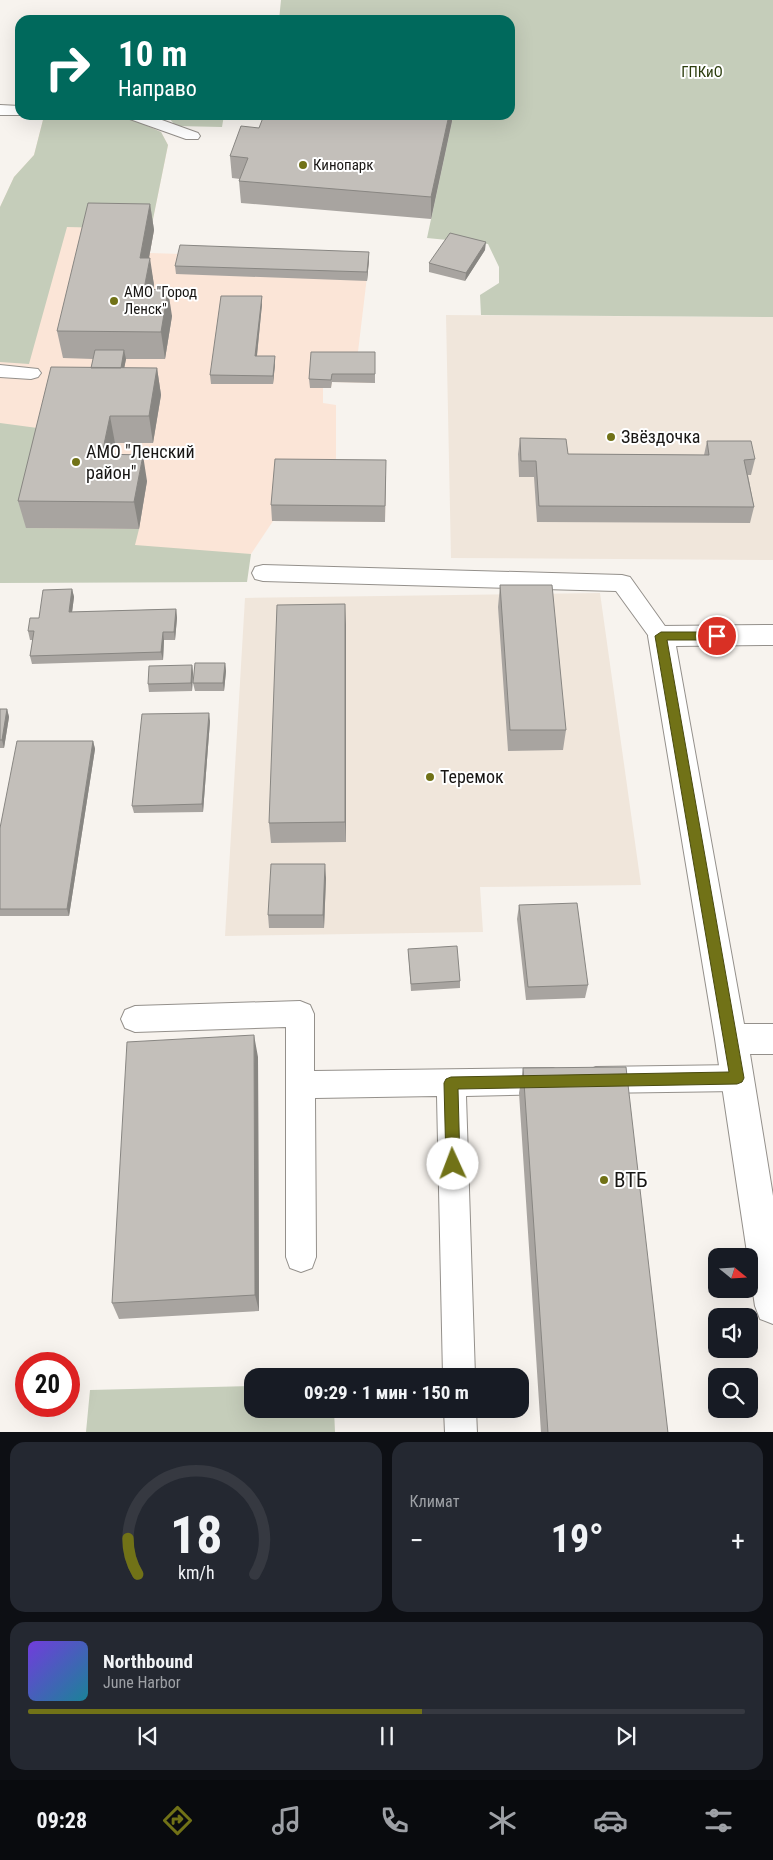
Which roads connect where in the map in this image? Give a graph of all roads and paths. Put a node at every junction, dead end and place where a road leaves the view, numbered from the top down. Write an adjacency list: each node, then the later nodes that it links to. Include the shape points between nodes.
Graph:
1 (0, 110): 2 (lane)
2 (15, 111)
3 (147, 120): 4 (lane)
4 (192, 136)
5 (0, 371): 6 (lane)
6 (31, 373)
7 (263, 573): 9 (lane, via 622,583)
8 (773, 635): 9 (street)
9 (661, 636): 11 (street)
10 (135, 1019): 15 (lane, via 300,1014)
11 (731, 1039): 12 (street); 13 (street)
12 (773, 1039)
13 (737, 1078): 14 (lane); 17 (street)
14 (451, 1083): 15 (lane); 18 (lane)
15 (300, 1085): 16 (lane)
16 (301, 1256)
17 (773, 1306)
18 (459, 1368)
19 (460, 1418): 20 (lane)
20 (461, 1432)

